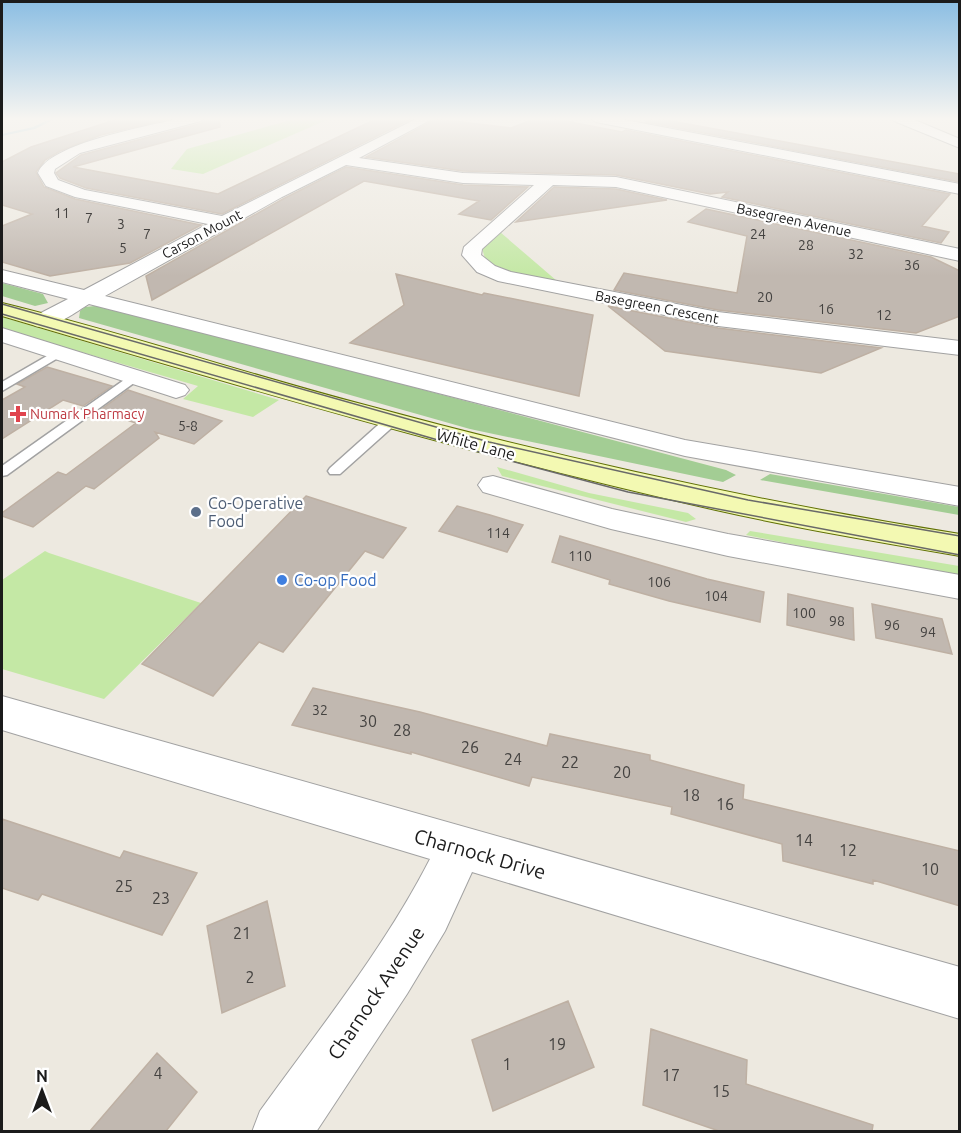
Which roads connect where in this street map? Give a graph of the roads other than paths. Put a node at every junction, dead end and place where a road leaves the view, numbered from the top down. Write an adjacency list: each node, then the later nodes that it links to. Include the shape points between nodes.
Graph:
1 (47, 171): 7 (street, via 52,183 81,194)
2 (322, 171): 7 (street, Carson Mount)
3 (415, 171): 5 (street, Basegreen Avenue, via 463,178)
4 (867, 171): 6 (street)
5 (548, 182): 8 (street, Basegreen Avenue, via 616,182); 14 (street, Basegreen Crescent, via 473,247 471,255 478,265 511,278 718,319)
6 (960, 189)
7 (224, 222): 10 (street, Carson Mount)
8 (960, 255)
9 (2, 276): 10 (street)
10 (84, 297): 12 (street, Carson Mount); 23 (street, via 685,448)
11 (2, 309): 12 (main road, White Lane)
12 (43, 321): 19 (main road, White Lane)
13 (2, 335): 15 (street)
14 (960, 348)
15 (59, 353): 16 (street); 17 (lane)
16 (134, 377): 18 (street); 21 (lane)
17 (2, 387)
18 (176, 390)
19 (392, 420): 20 (lane); 24 (main road, White Lane, via 564,467 723,503)
20 (335, 471)
21 (2, 472)
22 (493, 485): 25 (street, via 728,545)
23 (960, 498)
24 (960, 545)
25 (960, 588)
26 (2, 713): 27 (street, Charnock Drive)
27 (459, 848): 28 (street, Charnock Drive); 29 (street, Charnock Avenue, via 428,914)
28 (960, 993)
29 (281, 1131)

